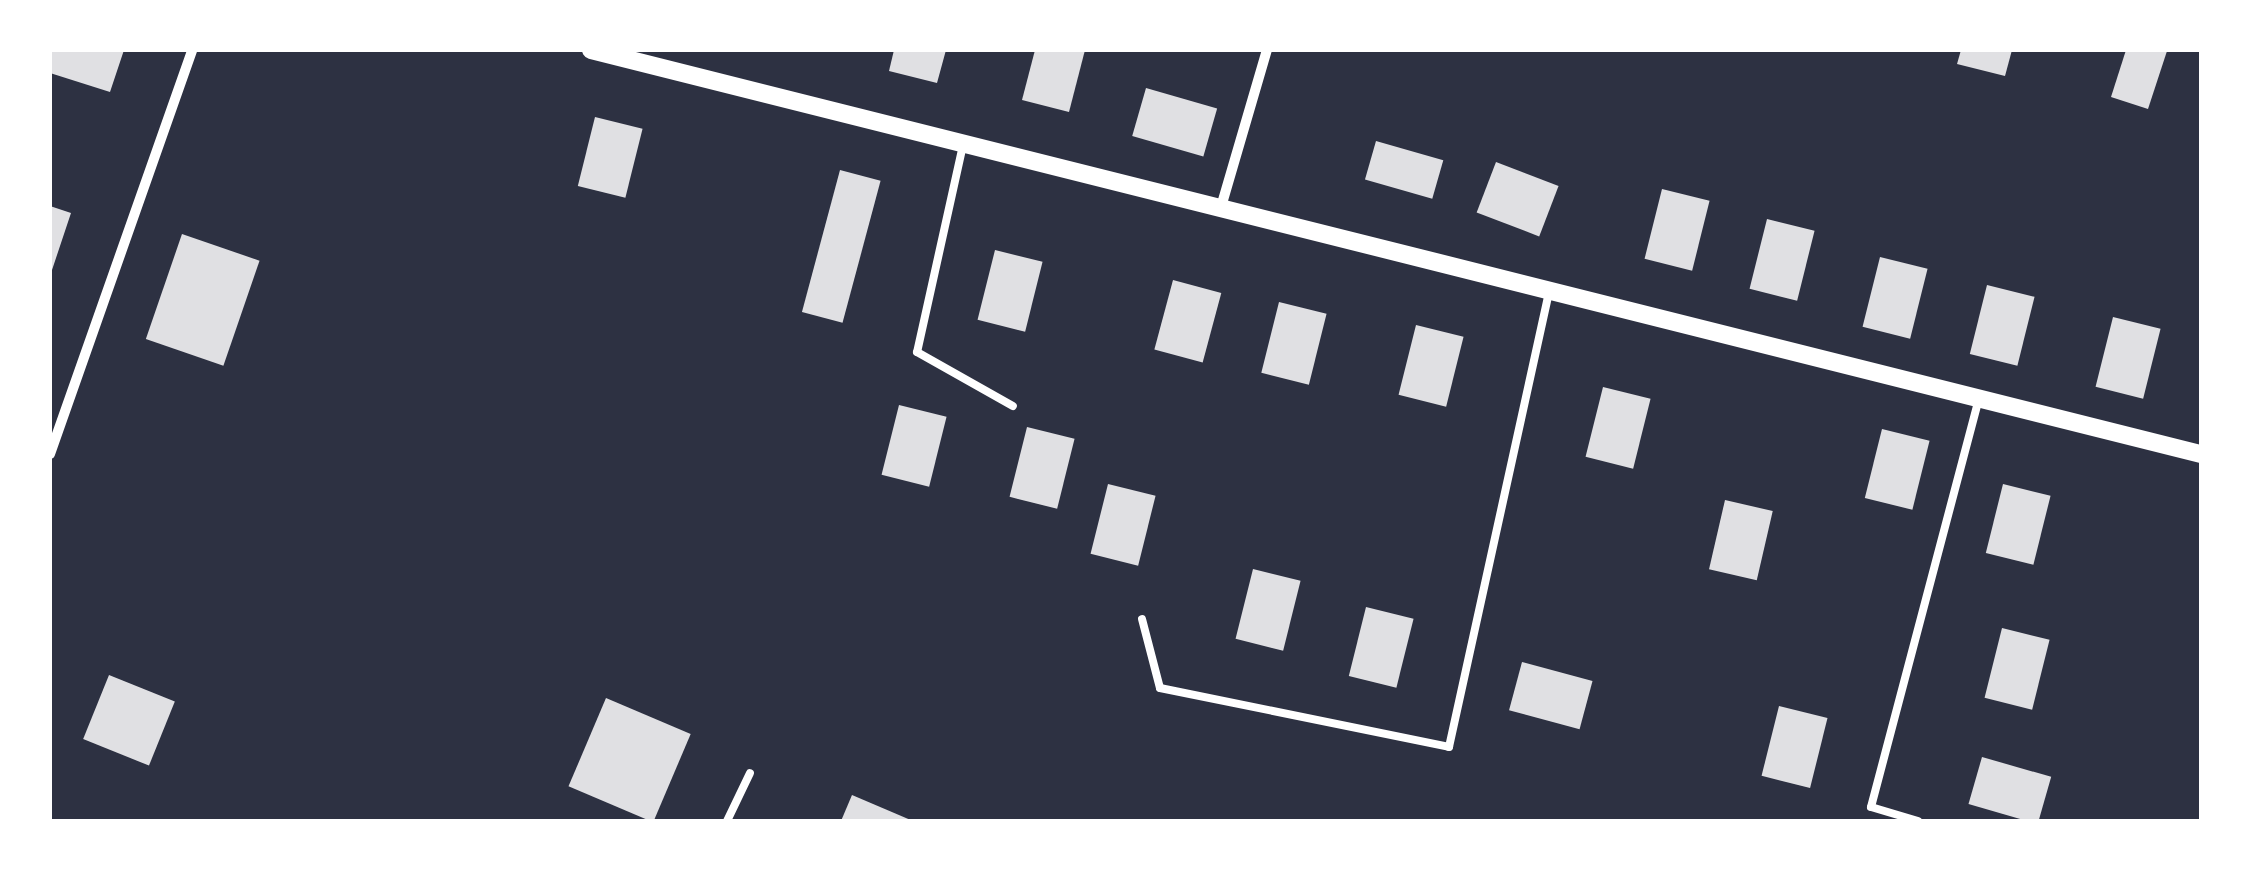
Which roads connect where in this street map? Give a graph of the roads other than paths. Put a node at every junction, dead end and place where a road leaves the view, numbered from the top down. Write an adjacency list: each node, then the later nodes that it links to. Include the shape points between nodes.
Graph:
1 (192, 50): 9 (street)
2 (591, 50): 4 (street)
3 (1267, 50): 5 (street)
4 (962, 145): 5 (street); 8 (lane, via 917,352)
5 (1222, 208): 6 (street)
6 (1550, 287): 7 (street); 11 (lane, via 1449,747 1160,688)
7 (1979, 396): 10 (street); 14 (lane, via 1872,807)
8 (1013, 406)
9 (50, 454)
10 (2201, 454)
11 (1142, 619)
12 (750, 774): 13 (lane)
13 (727, 821)
14 (1918, 821)

